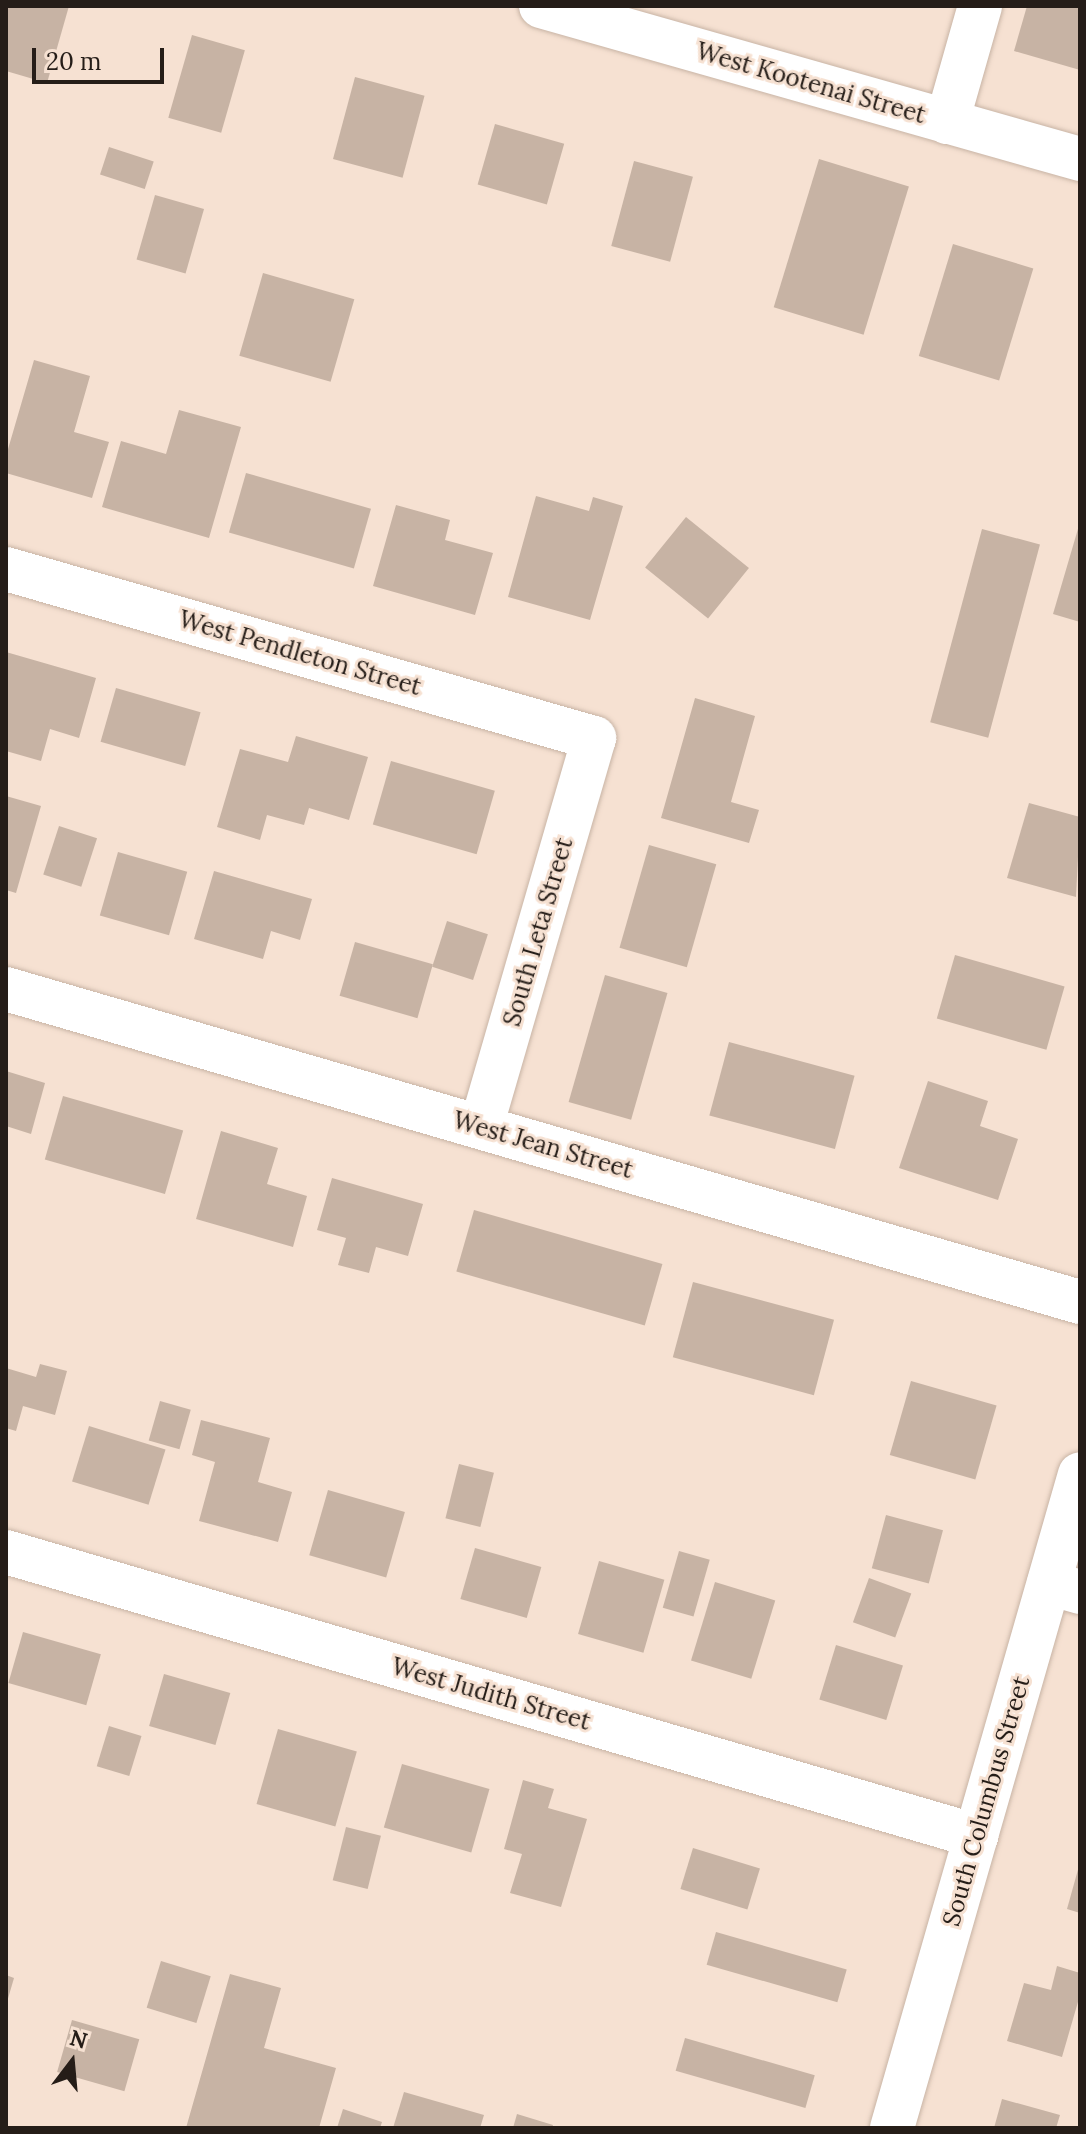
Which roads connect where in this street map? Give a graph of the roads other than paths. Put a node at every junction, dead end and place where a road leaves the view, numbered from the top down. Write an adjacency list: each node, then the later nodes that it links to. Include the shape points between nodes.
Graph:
1 (541, 6): 3 (street, West Kootenai Street)
2 (980, 6): 3 (street)
3 (947, 122): 4 (street, West Kootenai Street)
4 (1080, 159)
5 (6, 569): 6 (street, West Pendleton Street)
6 (594, 738): 8 (street, South Leta Street)
7 (6, 989): 8 (street, West Jean Street)
8 (481, 1127): 9 (street, West Jean Street)
9 (1080, 1302)
10 (1080, 1474): 12 (street, South Columbus Street)
11 (6, 1552): 13 (street, West Judith Street)
12 (1064, 1588): 13 (street, South Columbus Street)
13 (976, 1836): 14 (street, South Columbus Street)
14 (892, 2128)

